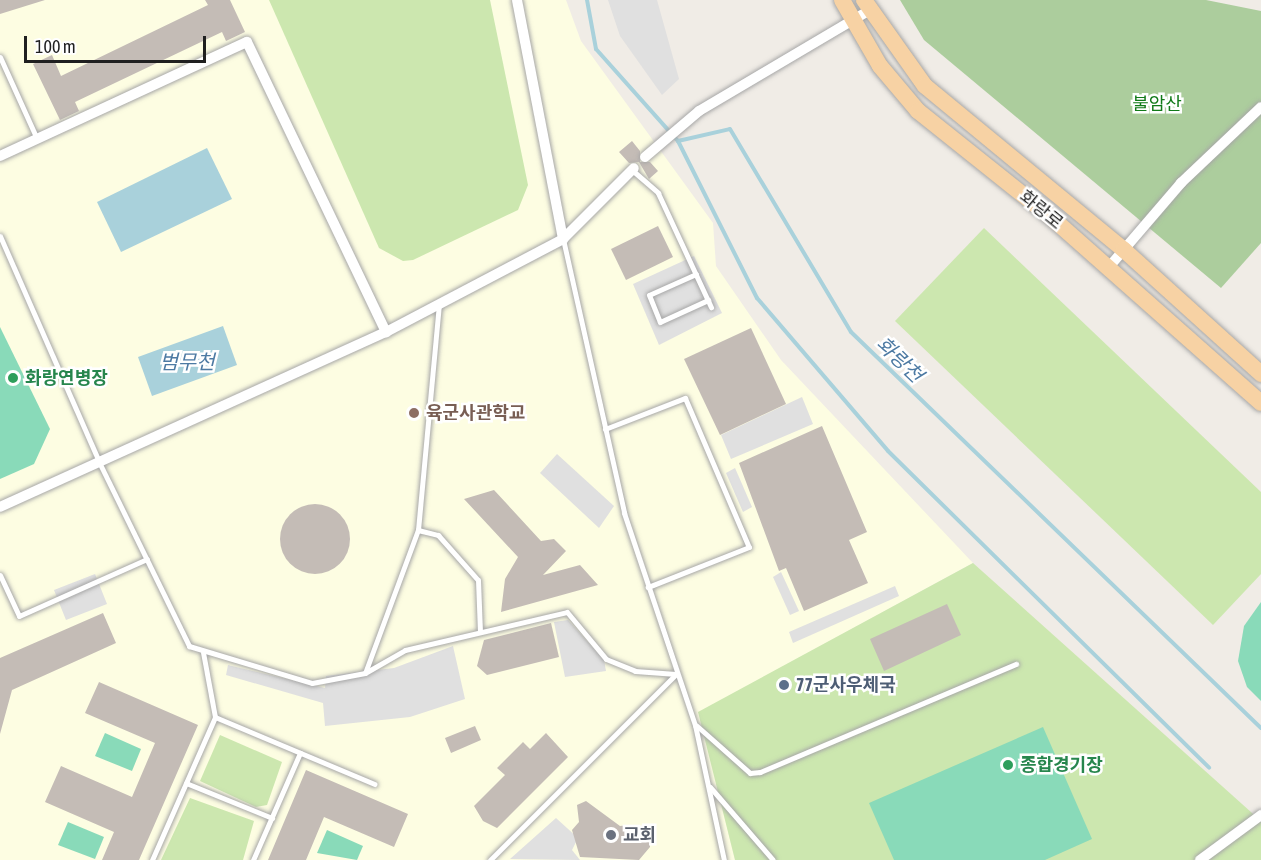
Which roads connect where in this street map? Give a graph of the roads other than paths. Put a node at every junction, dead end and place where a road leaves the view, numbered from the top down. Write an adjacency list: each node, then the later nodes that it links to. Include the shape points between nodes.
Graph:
1 (517, 0): 12 (street)
2 (842, 0): 4 (main road, 화랑로)
3 (867, 5): 4 (street); 13 (main road, 화랑로, via 925,86)
4 (853, 21): 9 (street, via 699,111); 14 (main road, 화랑로, via 880,66 918,111)
5 (0, 57): 7 (lane)
6 (1261, 107): 13 (street, via 1181,183)
7 (36, 139): 8 (street); 19 (street, via 247,42)
8 (0, 156)
9 (646, 156)
10 (633, 169): 12 (street); 15 (lane, via 658,193)
11 (0, 236): 23 (lane)
12 (563, 239): 17 (street); 22 (lane)
13 (1124, 250): 14 (street); 20 (main road, 화랑로)
14 (1109, 267): 21 (main road, 화랑로)
15 (696, 274): 16 (lane); 16 (lane, via 649,295 660,322)
16 (708, 300): 18 (lane)
17 (439, 302): 19 (street); 25 (lane)
18 (711, 307)
19 (386, 332): 23 (street)
20 (1261, 374)
21 (1261, 403)
22 (605, 429): 28 (lane); 28 (lane, via 685,398 749,548)
23 (99, 462): 24 (street); 26 (lane)
24 (0, 507)
25 (418, 531): 29 (lane, via 438,535 478,580); 32 (lane)
26 (147, 560): 27 (lane, via 19,616); 30 (lane, via 189,646)
27 (0, 575)
28 (648, 587): 33 (lane)
29 (480, 632): 32 (lane, via 405,650); 33 (lane, via 567,612 606,659 635,671)
30 (203, 652): 32 (lane, via 312,683); 34 (lane)
31 (1016, 664): 35 (lane, via 760,772 750,773)
32 (365, 673)
33 (676, 674): 35 (lane); 44 (lane)
34 (215, 717): 36 (lane); 37 (lane)
35 (695, 724): 39 (lane)
36 (300, 753): 38 (lane); 41 (lane)
37 (186, 783): 41 (lane); 42 (lane)
38 (374, 784)
39 (709, 786): 45 (lane); 46 (lane)
40 (1261, 815): 47 (street)
41 (272, 818): 43 (lane)
42 (152, 860)
43 (254, 860)
44 (490, 860)
45 (724, 860)
46 (773, 860)
47 (1200, 860)

